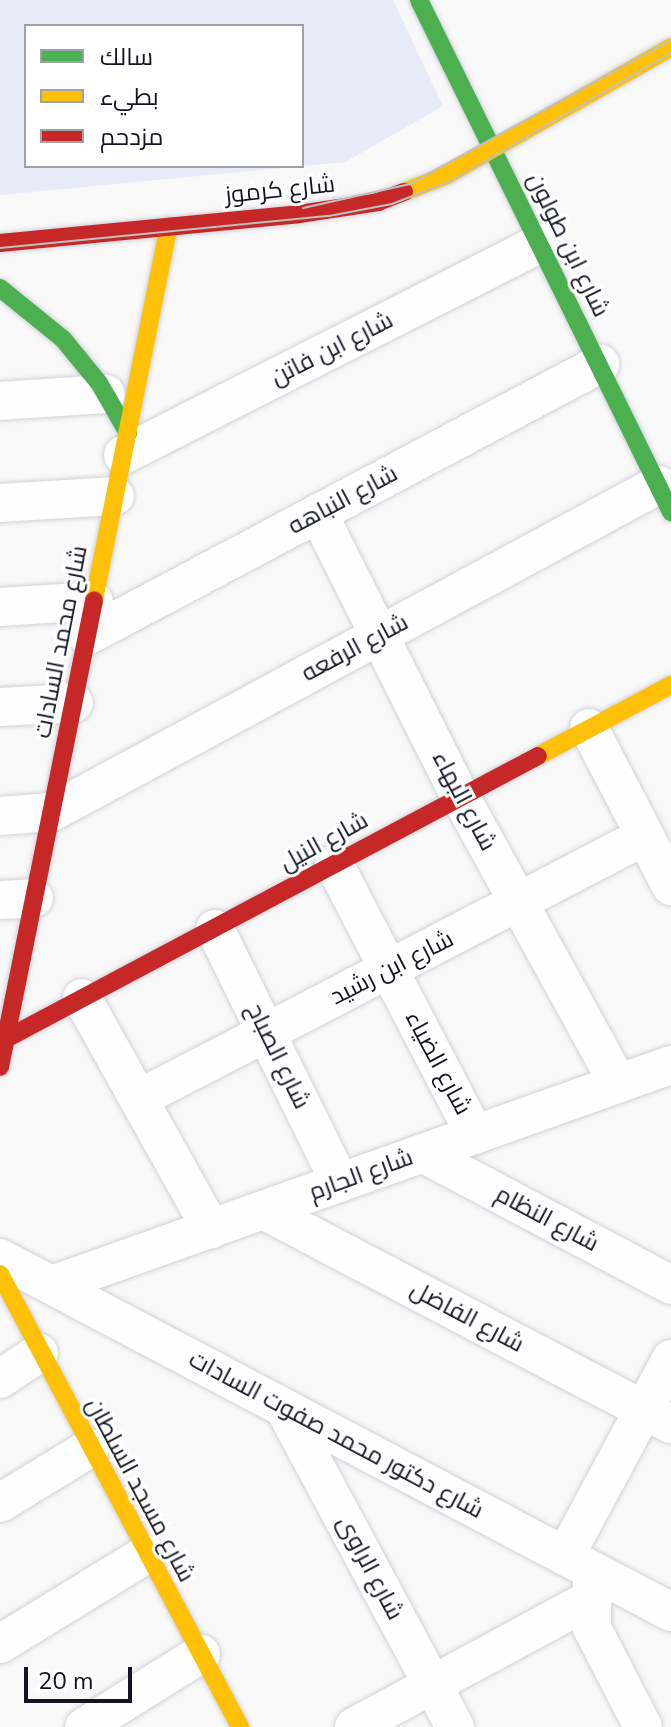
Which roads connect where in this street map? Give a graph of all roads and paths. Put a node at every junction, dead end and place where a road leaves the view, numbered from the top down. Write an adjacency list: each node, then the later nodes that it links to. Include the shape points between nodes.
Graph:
1 (419, 0): 3 (main road, شارع ابن طولون)
2 (671, 47): 3 (main road, شارع كرموز)
3 (493, 147): 4 (main road, شارع كرموز, via 447,175 378,202); 6 (main road, شارع ابن طولون)
4 (169, 226): 5 (main road, شارع كرموز); 11 (main road, شارع محمد السادات)
5 (0, 243)
6 (541, 243): 8 (main road, شارع ابن طولون); 11 (street, شارع ابن فاتن)
7 (0, 288): 9 (main road, via 63,339)
8 (600, 364): 13 (main road, شارع ابن طولون); 15 (street, شارع النباهه)
9 (106, 394): 10 (street); 11 (main road)
10 (0, 401)
11 (126, 444): 12 (main road, شارع محمد السادات)
12 (115, 496): 14 (street); 17 (main road, شارع محمد السادات)
13 (664, 498): 18 (street, شارع الرفعه)
14 (0, 503)
15 (318, 513): 17 (street, شارع النباهه); 18 (street, شارع البهاء)
16 (0, 607): 17 (street)
17 (91, 619): 20 (main road, شارع محمد السادات)
18 (379, 635): 23 (street, شارع البهاء); 24 (street, شارع الرفعه)
19 (671, 685): 22 (main road, شارع النيل)
20 (74, 703): 21 (street); 24 (main road, شارع محمد السادات)
21 (0, 707)
22 (589, 728): 23 (main road, شارع النيل); 26 (street)
23 (460, 796): 27 (main road, شارع النيل); 30 (street, شارع البهاء)
24 (52, 812): 25 (street); 29 (main road, شارع محمد السادات)
25 (0, 816)
26 (645, 836): 28 (street); 30 (street, شارع ابن رشيد)
27 (334, 864): 31 (main road, شارع النيل); 32 (street, شارع الضياء)
28 (671, 886)
29 (17, 899): 35 (main road, شارع محمد السادات)
30 (519, 903): 32 (street, شارع ابن رشيد); 38 (street, شارع البهاء)
31 (215, 929): 33 (main road, شارع النيل); 34 (street, شارع الصباح)
32 (389, 970): 34 (street, شارع ابن رشيد); 40 (street, شارع الضياء)
33 (82, 998): 35 (main road, شارع النيل); 39 (street)
34 (266, 1033): 39 (street, شارع ابن رشيد); 42 (street, شارع الصباح)
35 (3, 1040): 37 (main road, شارع محمد السادات)
36 (671, 1065): 38 (street, شارع الجارم)
37 (0, 1067)
38 (618, 1083): 40 (street, شارع الجارم)
39 (138, 1099): 44 (street)
40 (475, 1135): 41 (street, شارع الجارم)
41 (422, 1153): 42 (street, شارع الجارم); 48 (street, شارع النظام)
42 (340, 1183): 43 (street, شارع الجارم)
43 (263, 1210): 44 (street, شارع الجارم); 53 (street, شارع الفاضل)
44 (211, 1229): 47 (street, شارع الجارم)
45 (0, 1258): 47 (street, شارع دكتور محمد صفوت السادات)
46 (0, 1274): 49 (main road, شارع مسجد السلطان)
47 (52, 1285): 52 (street, شارع دكتور محمد صفوت السادات)
48 (671, 1285)
49 (39, 1353): 51 (street); 54 (main road, شارع مسجد السلطان)
50 (671, 1359): 53 (street)
51 (0, 1379)
52 (284, 1408): 57 (street, شارع دكتور محمد صفوت السادات); 61 (street, شارع الراوى)
53 (658, 1418): 57 (street)
54 (90, 1448): 55 (street); 56 (main road, شارع مسجد السلطان)
55 (0, 1503)
56 (147, 1554): 59 (street); 60 (main road, شارع مسجد السلطان)
57 (582, 1576): 58 (street, شارع دكتور محمد صفوت السادات); 61 (street); 66 (street, via 592,1628)
58 (671, 1612)
59 (0, 1644)
60 (201, 1654): 62 (street); 63 (main road, شارع مسجد السلطان)
61 (433, 1685): 64 (street); 65 (street, شارع الراوى)
62 (84, 1727)
63 (240, 1727)
64 (354, 1727)
65 (455, 1727)
66 (643, 1727)

